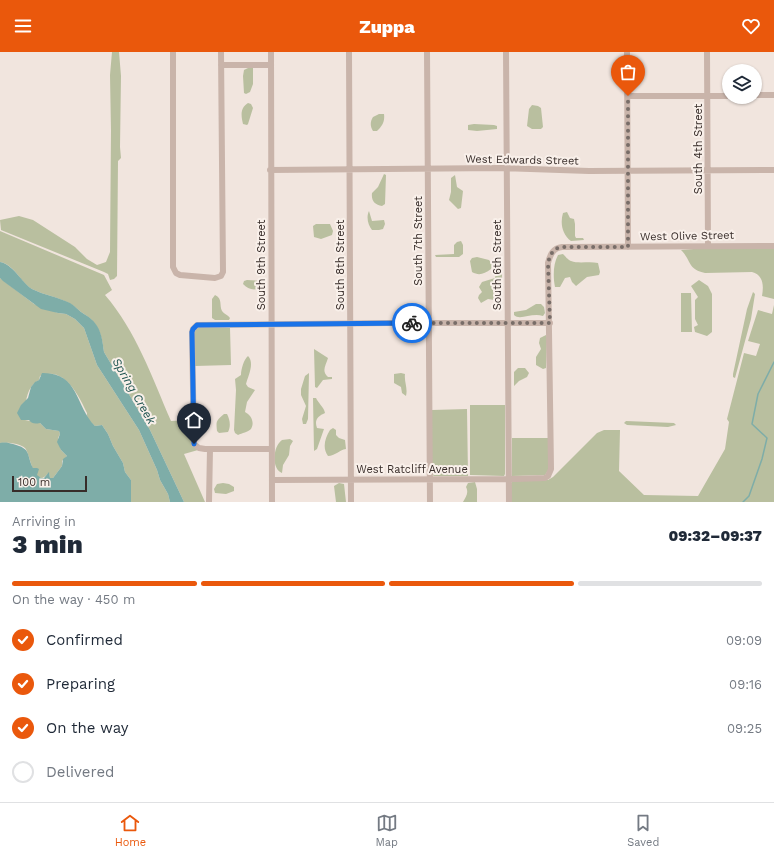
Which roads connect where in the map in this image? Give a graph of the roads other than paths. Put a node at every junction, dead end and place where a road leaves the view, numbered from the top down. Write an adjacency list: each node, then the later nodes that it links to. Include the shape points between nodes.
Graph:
1 (173, 52): 9 (street, via 172,260 176,273 184,276 215,278 223,272)
2 (221, 52): 9 (street)
3 (270, 52): 10 (street, South 9th Street)
4 (349, 52): 19 (street, South 8th Street)
5 (427, 52): 16 (street, South 7th Street)
6 (506, 52): 17 (street, South 6th Street)
7 (627, 52): 12 (street)
8 (707, 52): 13 (street, South 4th Street)
9 (221, 65): 10 (street)
10 (270, 65): 18 (street, South 9th Street)
11 (774, 95): 15 (street)
12 (628, 96): 13 (street); 21 (street)
13 (708, 96): 14 (street); 22 (street, South 4th Street)
14 (722, 96)
15 (762, 96)
16 (428, 169): 17 (street, West Edwards Street); 19 (street, West Edwards Street); 27 (street, South 7th Street)
17 (507, 169): 21 (street, West Edwards Street); 28 (street, South 6th Street)
18 (270, 170): 19 (street, West Edwards Street); 30 (street, South 9th Street)
19 (349, 170): 26 (street, South 8th Street)
20 (774, 170): 22 (street, West Edwards Street)
21 (628, 171): 22 (street, West Edwards Street); 25 (street)
22 (708, 171): 23 (street, South 4th Street)
23 (708, 246): 24 (street, West Olive Street); 25 (street, West Olive Street)
24 (774, 246)
25 (628, 247): 29 (street, West Olive Street, via 559,247 553,251 548,263)
26 (350, 323): 27 (street); 30 (street); 34 (street, South 8th Street)
27 (429, 323): 28 (street); 33 (street, South 7th Street)
28 (508, 323): 29 (street); 35 (street, South 6th Street)
29 (550, 323): 35 (street, West Ratcliff Avenue, via 551,473 545,478)
30 (271, 324): 31 (street, via 202,324 195,327 192,332 194,438 196,446); 32 (street, South 9th Street)
31 (210, 449): 32 (street); 37 (street)
32 (272, 449): 36 (street, South 9th Street)
33 (430, 478): 34 (street, West Ratcliff Avenue); 35 (street, West Ratcliff Avenue); 40 (street, South 7th Street)
34 (351, 479): 36 (street, West Ratcliff Avenue); 39 (street, South 8th Street)
35 (509, 479): 41 (street, South 6th Street)
36 (272, 480): 38 (street, South 9th Street)
37 (209, 502)
38 (272, 502)
39 (351, 502)
40 (430, 502)
41 (509, 502)

